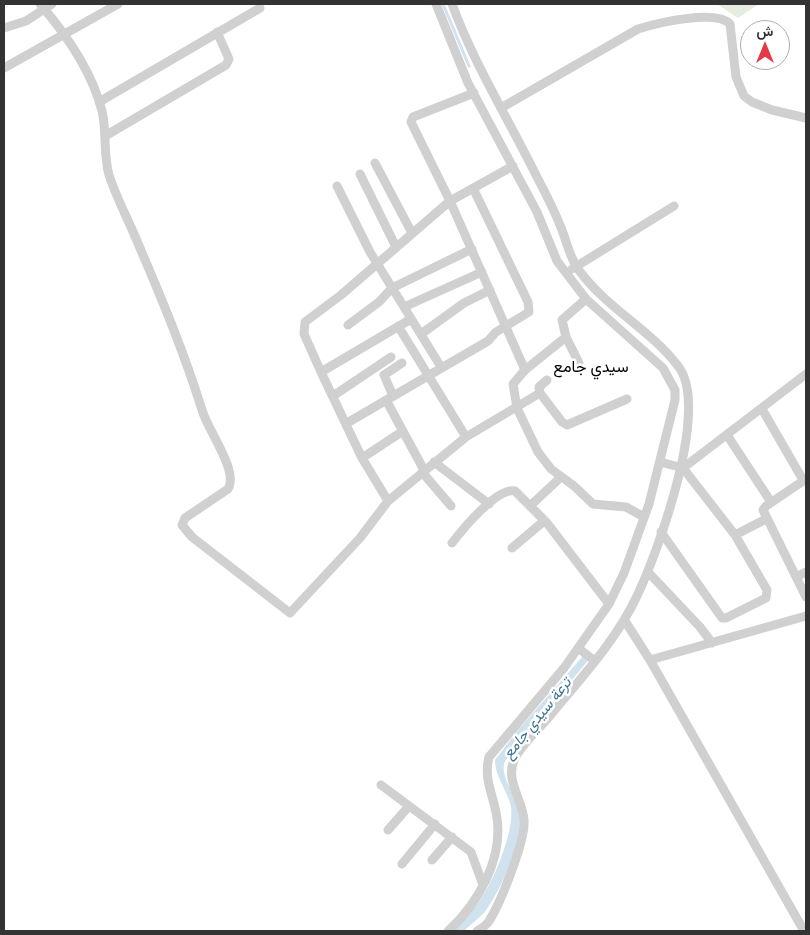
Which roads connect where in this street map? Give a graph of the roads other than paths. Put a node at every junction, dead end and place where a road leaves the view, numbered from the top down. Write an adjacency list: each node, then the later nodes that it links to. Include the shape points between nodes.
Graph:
1 (118, 4): 8 (street)
2 (436, 4): 10 (street)
3 (452, 4): 12 (street)
4 (45, 5): 6 (street, via 26,21); 8 (street)
5 (260, 8): 7 (street)
6 (4, 28)
7 (217, 32): 11 (street); 14 (street, via 228,53 226,65)
8 (64, 36): 9 (street); 11 (street, via 82,63)
9 (4, 68)
10 (474, 93): 16 (street); 20 (street, via 410,119)
11 (99, 102): 14 (street)
12 (501, 108): 13 (street, via 638,30 654,24 711,17 722,18 730,24 736,77 744,96 772,110); 26 (street, via 537,176)
13 (806, 118)
14 (105, 136): 65 (street, via 109,175 175,332 209,430 230,471 228,490 185,518 184,530 290,613 360,538)
15 (375, 164): 22 (street)
16 (513, 166): 19 (street); 28 (street)
17 (360, 174): 23 (street)
18 (336, 186): 25 (street)
19 (473, 188): 20 (street); 36 (street, via 530,309 522,318)
20 (450, 201): 22 (street); 24 (street)
21 (674, 206): 26 (street)
22 (412, 233): 23 (street)
23 (396, 247): 25 (street)
24 (472, 249): 27 (street); 29 (street)
25 (377, 264): 29 (street); 44 (street, via 305,322 304,334)
26 (576, 267): 28 (street); 61 (street, via 595,290 681,369 688,388 690,408)
27 (482, 272): 30 (street); 32 (street)
28 (564, 273): 31 (street)
29 (392, 288): 32 (street); 34 (street)
30 (490, 290): 36 (street); 37 (street, via 464,303)
31 (586, 299): 38 (street, via 562,320); 60 (street, via 650,356 671,380 675,390 674,411)
32 (404, 307): 33 (street)
33 (411, 319): 35 (street); 37 (street)
34 (348, 325)
35 (398, 326): 44 (street); 46 (street)
36 (506, 326): 42 (street, via 488,341); 43 (street)
37 (421, 334): 42 (street)
38 (566, 337): 41 (street); 43 (street)
39 (391, 357): 49 (street)
40 (402, 363): 50 (street, via 384,375)
41 (579, 363)
42 (441, 367): 46 (street)
43 (525, 370): 52 (street, via 513,384)
44 (322, 372): 49 (street)
45 (806, 374): 53 (street)
46 (428, 376): 50 (street); 57 (street)
47 (547, 380): 48 (street, via 539,387)
48 (540, 393): 51 (street, via 567,425); 52 (street)
49 (334, 396): 54 (street)
50 (390, 398): 54 (street); 55 (street)
51 (627, 399)
52 (517, 408): 57 (street, via 501,414); 63 (street, via 538,452 551,470)
53 (762, 409): 56 (street); 64 (street)
54 (347, 423): 58 (street)
55 (403, 431): 58 (street); 62 (street)
56 (727, 435): 61 (street); 66 (street)
57 (466, 437): 59 (street)
58 (362, 458): 65 (street)
59 (434, 462): 62 (street); 67 (street)
60 (660, 462): 61 (street); 70 (street)
61 (682, 468): 73 (street); 74 (street)
62 (423, 471): 65 (street); 68 (street)
63 (561, 477): 69 (street); 70 (street, via 593,504 626,507)
64 (805, 479): 66 (street)
65 (388, 502)
66 (771, 502): 71 (street, via 764,508)
67 (489, 504): 69 (street, via 504,491 514,490); 75 (street, via 466,524)
68 (451, 506)
69 (530, 506): 72 (street)
70 (644, 517): 81 (street)
71 (766, 519): 74 (street); 79 (street)
72 (544, 521): 76 (street); 81 (street)
73 (661, 532): 74 (street, via 724,619 766,598 768,593); 77 (street)
74 (735, 535)
75 (452, 542)
76 (512, 548)
77 (648, 572): 83 (street); 84 (street)
78 (806, 572): 79 (street)
79 (796, 577): 80 (street)
80 (806, 598)
81 (609, 604): 85 (street)
82 (806, 616): 84 (street)
83 (625, 621): 86 (street); 87 (street)
84 (712, 644): 86 (street)
85 (578, 648): 87 (street); 95 (street, via 489,757 486,776 498,831)
86 (650, 660): 98 (street)
87 (594, 661): 97 (street, via 515,758 512,780 524,817 523,835 499,901 486,925)
88 (381, 785): 89 (street)
89 (409, 806): 90 (street); 91 (street)
90 (435, 824): 92 (street); 94 (street)
91 (388, 830)
92 (452, 837): 93 (street); 95 (street, via 471,852)
93 (432, 860)
94 (402, 864)
95 (483, 885): 96 (street, via 469,910)
96 (448, 931)
97 (477, 931)
98 (804, 931)

